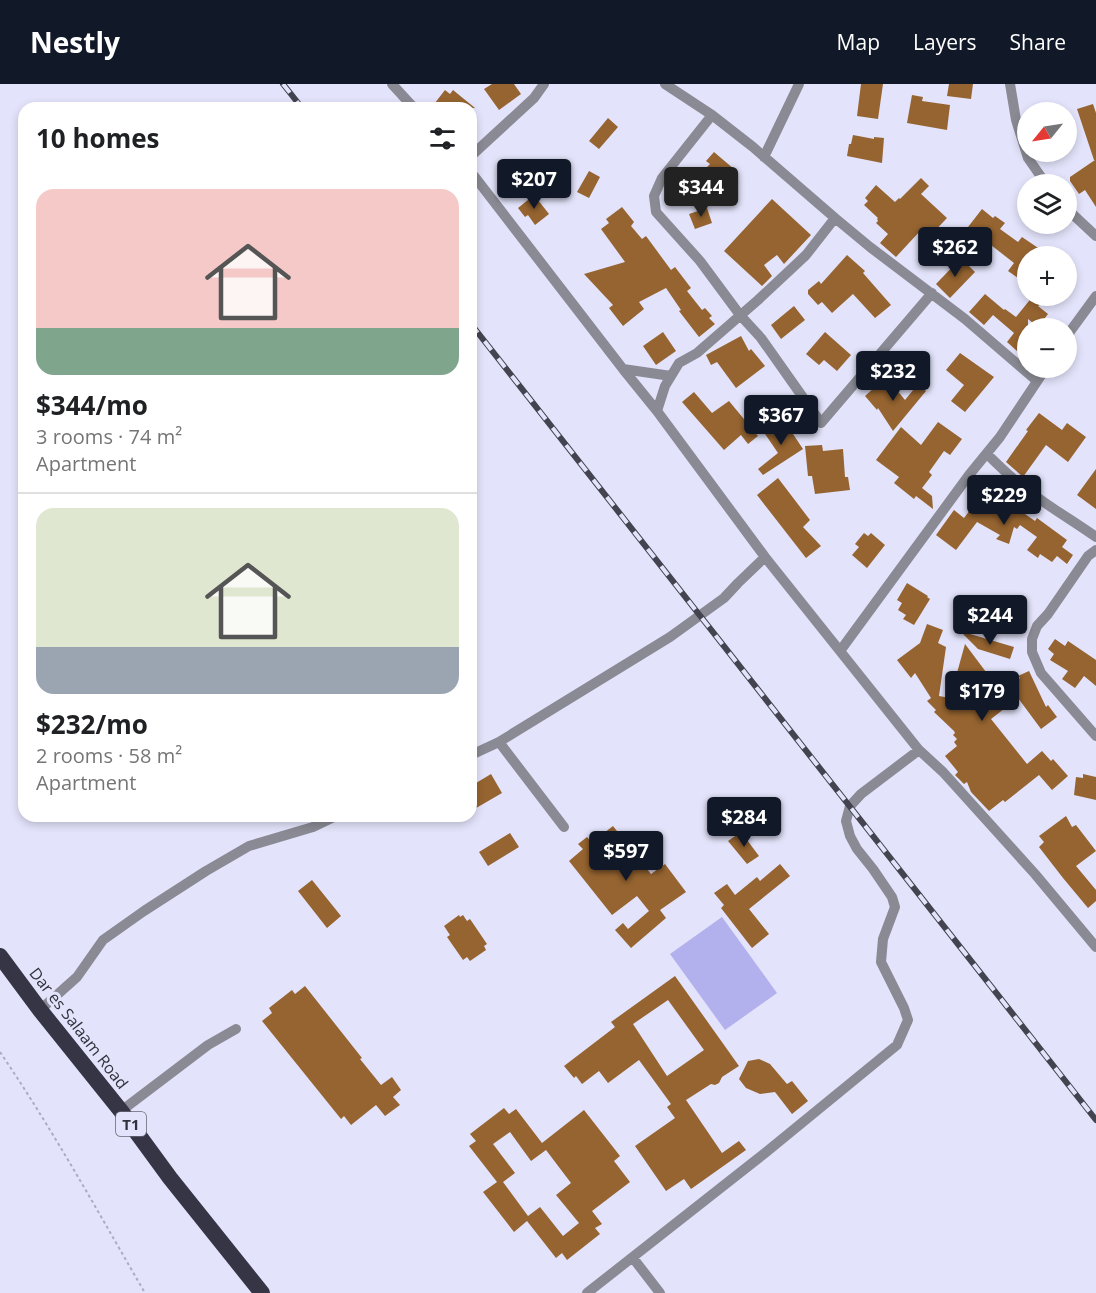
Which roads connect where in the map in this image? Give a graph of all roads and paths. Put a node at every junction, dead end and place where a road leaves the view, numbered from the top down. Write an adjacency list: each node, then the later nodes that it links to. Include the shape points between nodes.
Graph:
1 (392, 84): 6 (street)
2 (544, 84): 8 (street)
3 (665, 84): 7 (street)
4 (799, 84): 9 (street)
5 (1010, 84): 10 (street, via 1028,158)
6 (408, 102)
7 (712, 115): 9 (street); 17 (street, via 662,178 654,196 656,212)
8 (477, 150)
9 (764, 157): 12 (street)
10 (1039, 174)
11 (477, 180): 19 (street)
12 (836, 218): 15 (street); 17 (street, via 806,255)
13 (1077, 218): 14 (street)
14 (1096, 236)
15 (932, 293): 17 (street, via 821,423); 22 (street)
16 (1096, 296): 18 (street)
17 (741, 315): 20 (street, via 697,353 679,363)
18 (1077, 322)
19 (623, 369): 20 (street); 23 (street)
20 (671, 376): 23 (street)
21 (1040, 378): 22 (street)
22 (1038, 381): 24 (street)
23 (657, 411): 27 (street)
24 (987, 454): 25 (street, via 1024,488); 28 (street)
25 (1096, 537)
26 (1096, 550): 29 (street, via 1037,626 1032,652 1041,674)
27 (765, 557): 28 (street); 30 (street, via 724,598 670,637)
28 (840, 651): 31 (street)
29 (1096, 736)
30 (499, 742): 32 (street); 34 (street)
31 (919, 750): 35 (street, via 1035,874); 41 (street, via 861,794 850,806 846,820 857,849 895,907 883,939 880,962 908,1020 897,1045)
32 (477, 752)
33 (323, 822): 37 (street, via 249,846 180,888 104,940 77,977)
34 (564, 827)
35 (1096, 947)
36 (0, 956): 37 (highway, Dar es Salaam Road / T1)
37 (40, 1010): 40 (highway, Dar es Salaam Road / T1)
38 (236, 1029): 40 (street, via 208,1045)
39 (0, 1052): 42 (path)
40 (121, 1111): 43 (highway, Dar es Salaam Road / T1)
41 (633, 1258): 44 (street); 45 (street)
42 (145, 1293)
43 (262, 1293)
44 (587, 1293)
45 (660, 1293)

